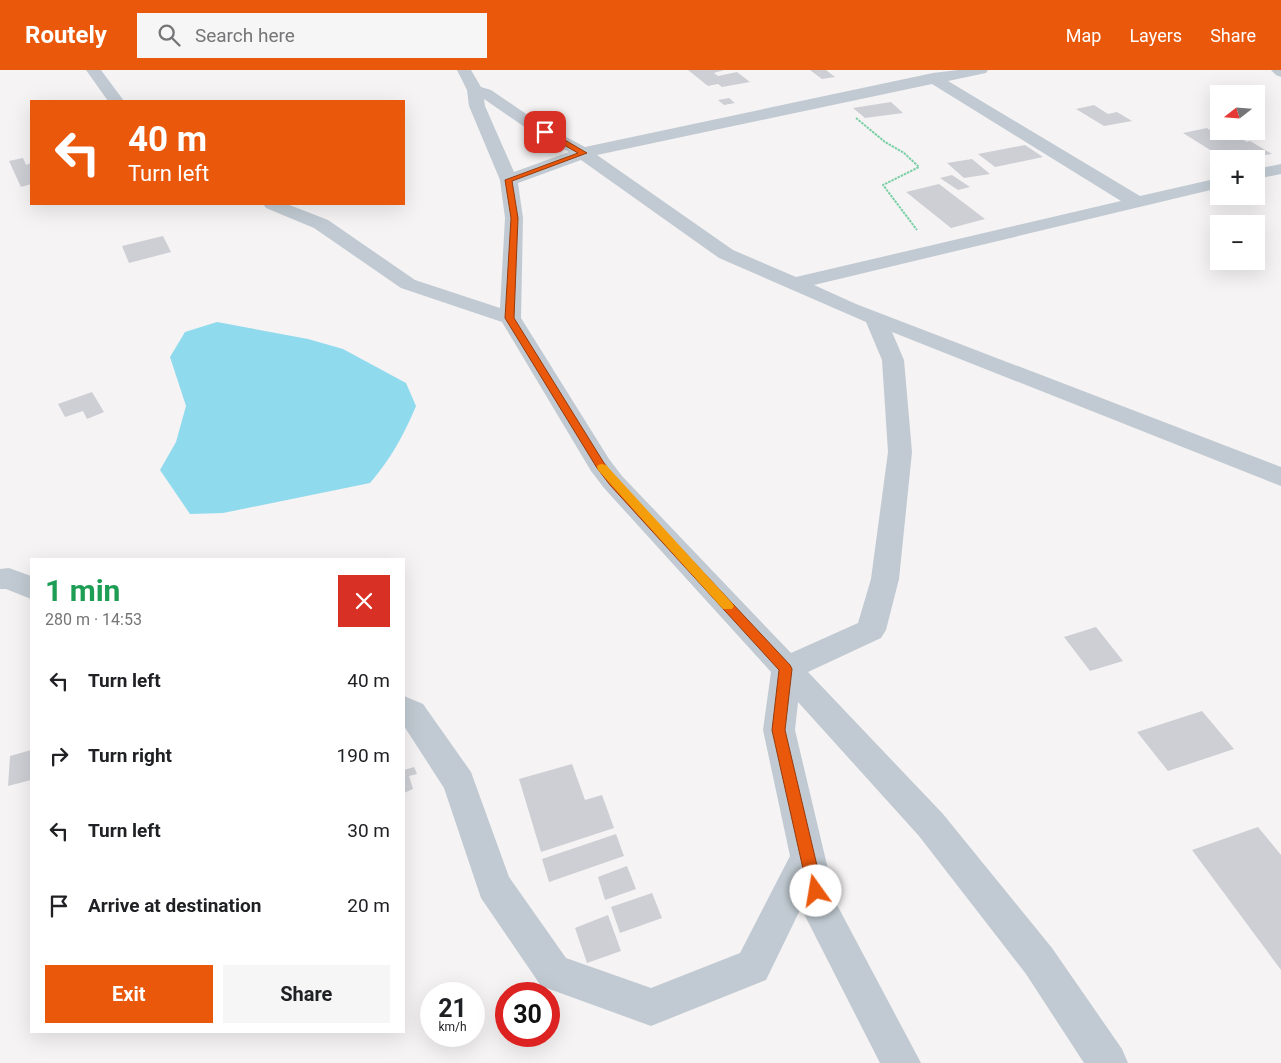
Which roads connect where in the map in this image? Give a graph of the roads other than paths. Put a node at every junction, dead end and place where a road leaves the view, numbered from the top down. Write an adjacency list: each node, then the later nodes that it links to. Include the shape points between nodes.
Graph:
1 (93, 70): 5 (street)
2 (981, 70): 3 (street)
3 (933, 78): 6 (street); 11 (street)
4 (469, 80): 6 (street, via 532,125); 9 (street)
5 (115, 100)
6 (583, 153): 9 (street); 13 (street, via 726,254)
7 (1281, 169): 8 (street)
8 (1265, 172)
9 (509, 180): 14 (street, via 514,218)
10 (1210, 185): 11 (street)
11 (1136, 202): 13 (street)
12 (274, 205): 14 (street, via 321,224 408,284)
13 (797, 283): 15 (street)
14 (510, 318): 19 (street, via 613,482)
15 (876, 318): 16 (street); 19 (street, via 892,360 900,452 885,579 871,630)
16 (1281, 477)
17 (0, 579): 18 (street, via 9,578)
18 (30, 588)
19 (786, 669): 21 (street, via 779,730); 23 (street, via 930,825 1039,961)
20 (405, 709): 21 (street, via 412,712 459,782 494,886 554,972 651,1007 753,967)
21 (808, 857): 22 (street, via 820,908)
22 (901, 1063)
23 (1108, 1063)

